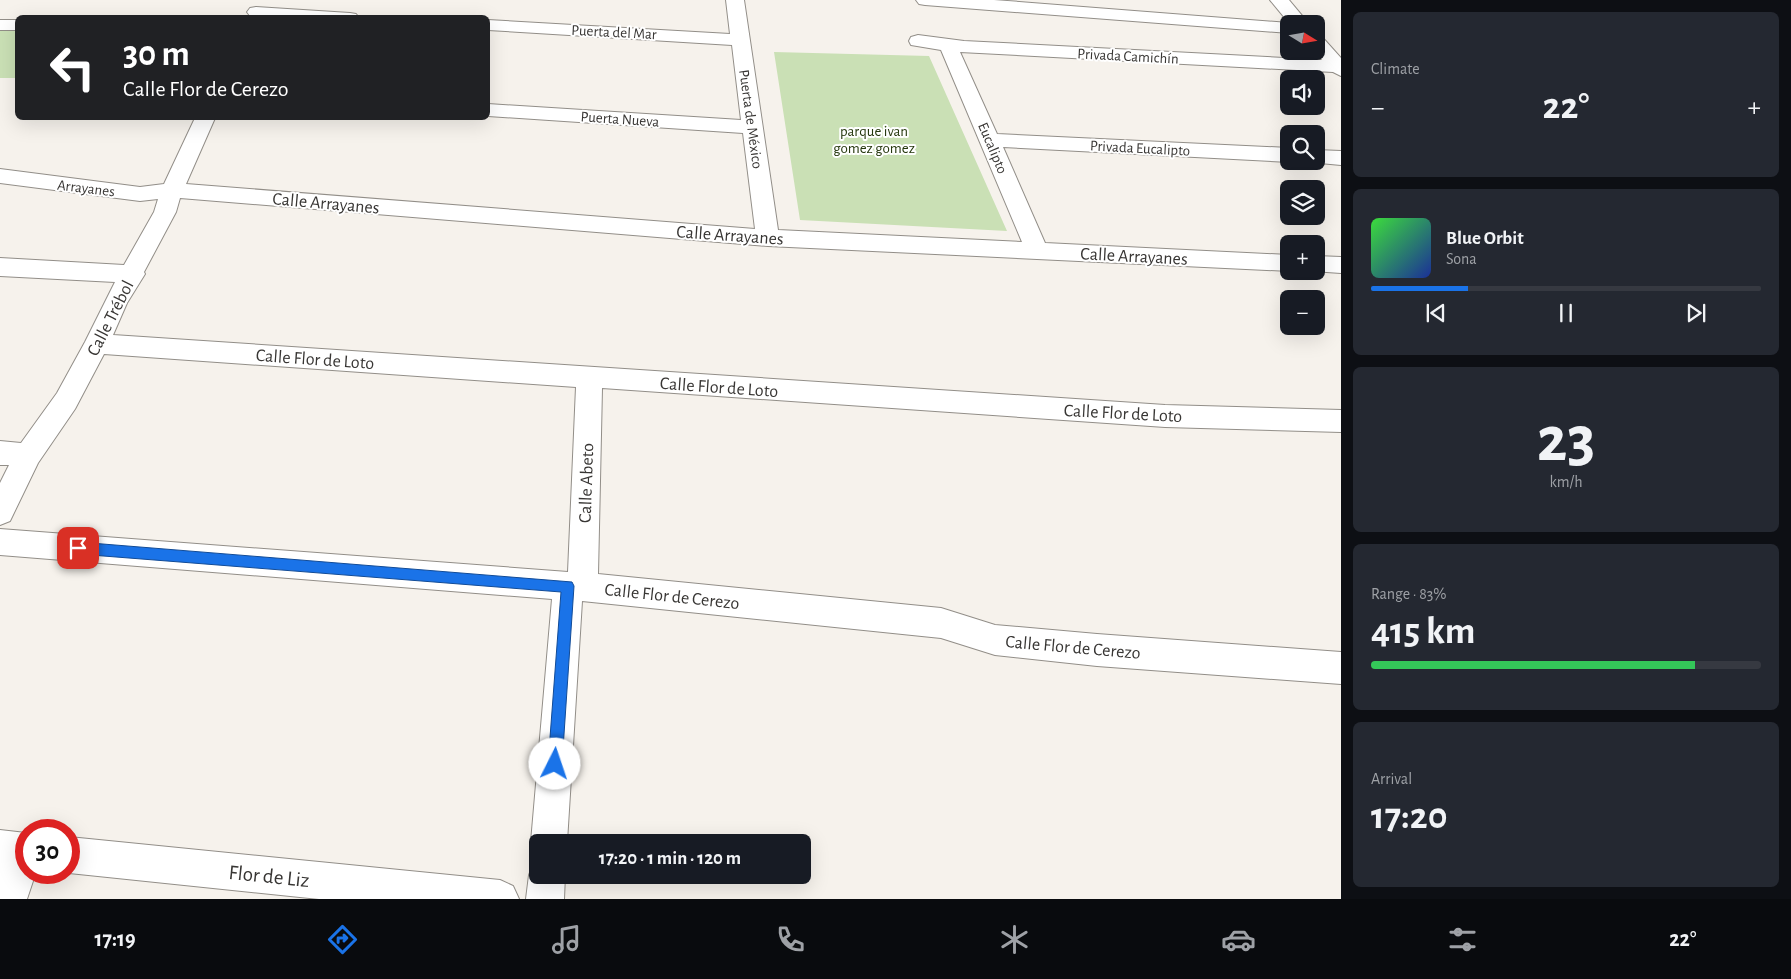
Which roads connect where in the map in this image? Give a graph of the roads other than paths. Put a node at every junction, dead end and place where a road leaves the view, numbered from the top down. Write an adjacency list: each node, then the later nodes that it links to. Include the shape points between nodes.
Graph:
1 (735, 0): 11 (street, Puerta de México)
2 (925, 0): 10 (street)
3 (1279, 0): 6 (street)
4 (256, 10): 5 (street)
5 (315, 15)
6 (1292, 15)
7 (0, 25): 8 (street)
8 (15, 25)
9 (490, 25): 11 (street, Puerta del Mar)
10 (1280, 27)
11 (740, 40): 17 (street, Puerta de México)
12 (918, 41): 13 (street, Privada Camichín)
13 (948, 45): 14 (street, Privada Camichín); 18 (street, Eucalipto)
14 (1332, 56)
15 (490, 110): 17 (street, Puerta Nueva)
16 (204, 120): 23 (street, Calle Trébol)
17 (753, 127): 24 (street, Puerta de México)
18 (991, 140): 19 (street, Privada Eucalipto); 25 (street, Eucalipto)
19 (1280, 155)
20 (1325, 157): 21 (street)
21 (1341, 158)
22 (0, 176): 23 (street, Arrayanes, via 140,194)
23 (172, 190): 24 (street, Calle Arrayanes); 30 (street, Calle Trébol, via 165,212)
24 (768, 238): 25 (street, Calle Arrayanes)
25 (1037, 251): 26 (street, Calle Arrayanes)
26 (1280, 263)
27 (1325, 264): 28 (street)
28 (1341, 265)
29 (0, 267): 30 (street)
30 (132, 274): 31 (street, Calle Trébol)
31 (97, 344): 32 (street, Calle Flor de Loto); 35 (street, Calle Trébol, via 66,401)
32 (589, 378): 33 (street, Calle Flor de Loto, via 1165,416); 38 (street, Calle Abeto)
33 (1341, 421)
34 (0, 453): 35 (street)
35 (28, 454): 36 (street, Calle Trébol)
36 (0, 512)
37 (0, 542): 38 (street, Calle Flor de Cerezo)
38 (575, 587): 39 (street, Calle Flor de Cerezo, via 942,623 995,640); 40 (street, Calle Abeto)
39 (1341, 668)
40 (550, 834)
41 (80, 857): 44 (street, Flor de Liz)
42 (15, 861): 45 (street)
43 (546, 884): 47 (street)
44 (294, 889): 46 (street, Flor de Liz)
45 (8, 899)
46 (500, 899)
47 (545, 899)

